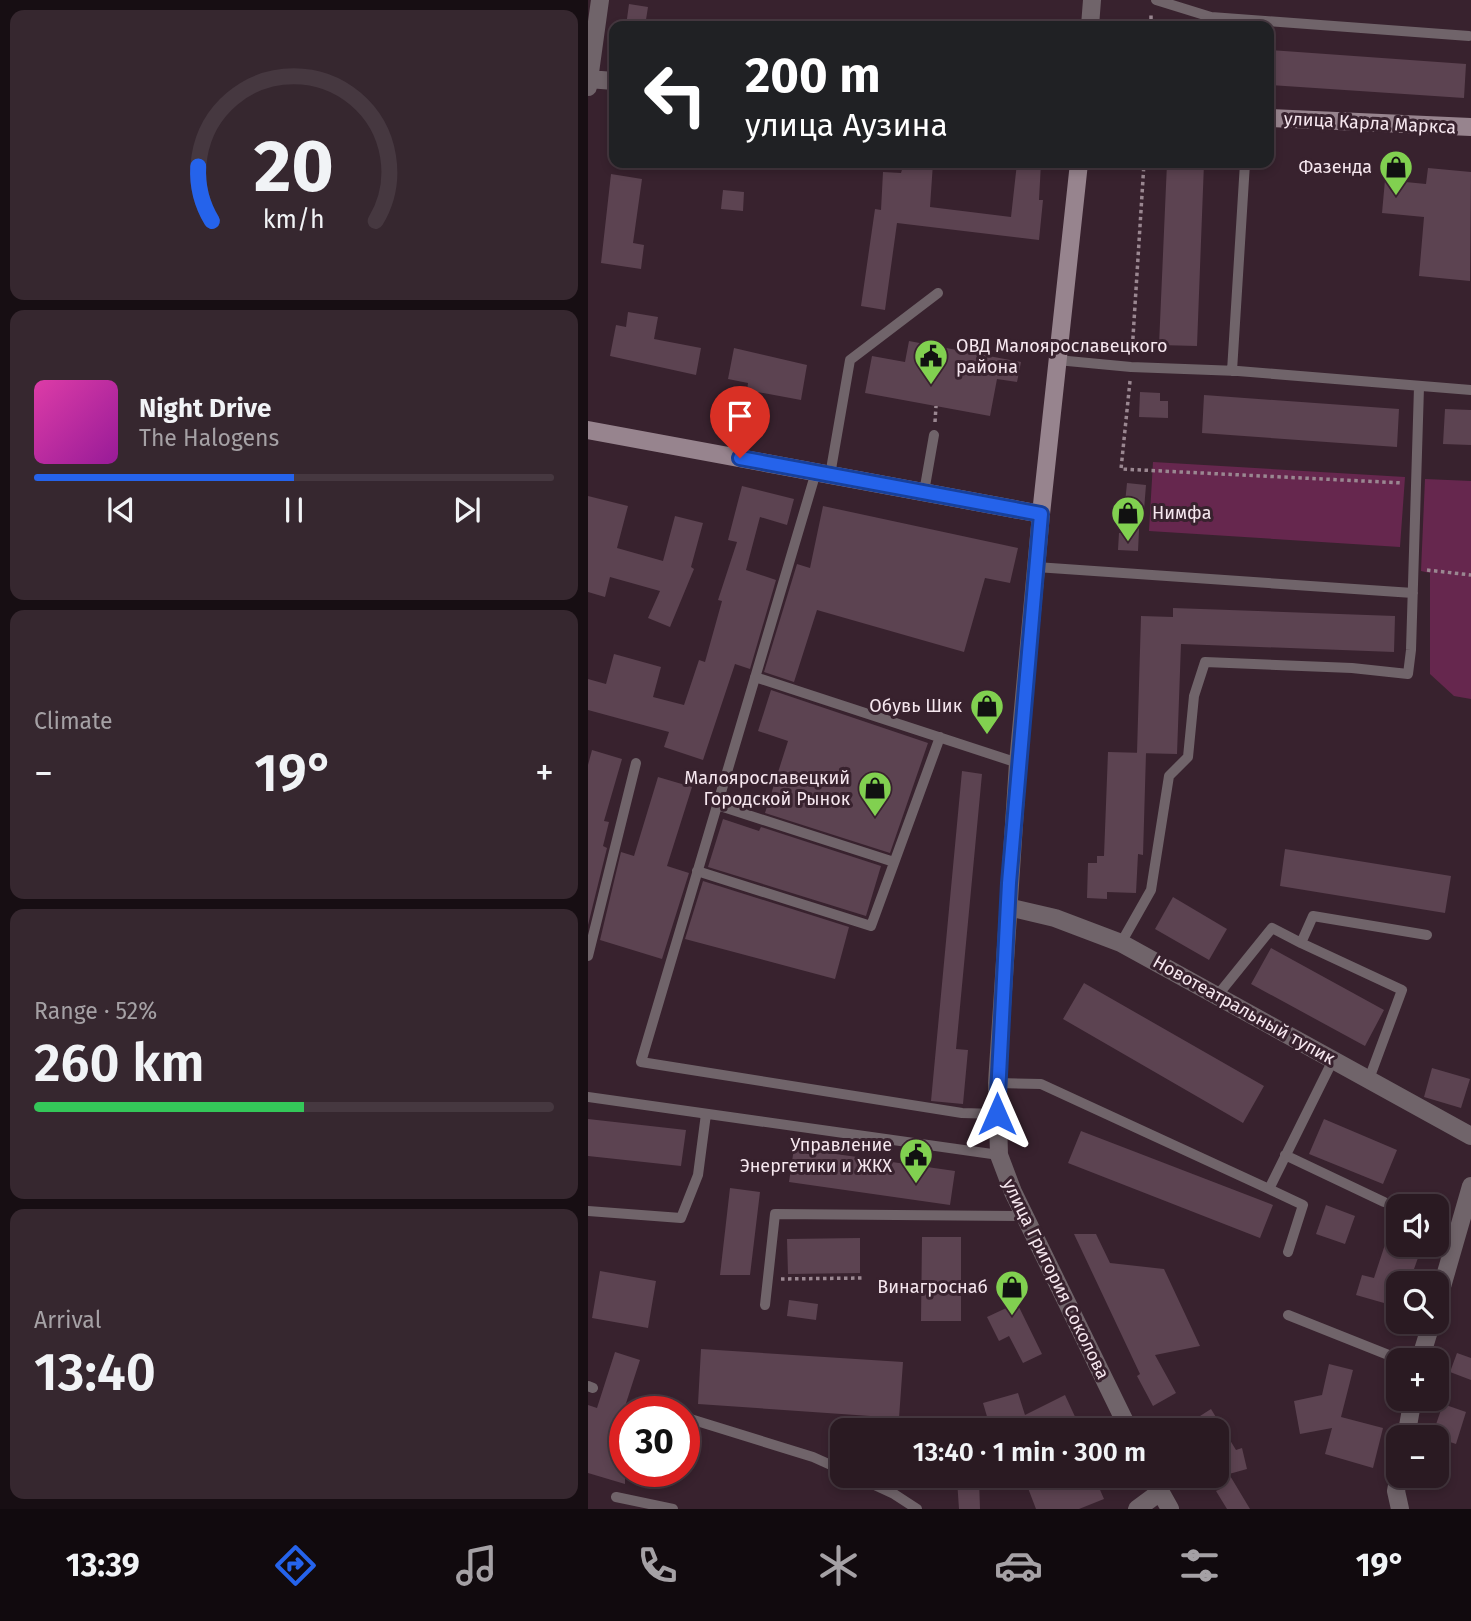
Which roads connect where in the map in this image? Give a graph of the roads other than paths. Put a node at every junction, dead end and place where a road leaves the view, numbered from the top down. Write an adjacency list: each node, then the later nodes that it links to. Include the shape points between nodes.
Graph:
1 (600, 0): 8 (street)
2 (1092, 0): 4 (street)
3 (1156, 0): 5 (lane, via 1211,17)
4 (1090, 21)
5 (1265, 21)
6 (1274, 22): 7 (lane)
7 (1469, 36)
8 (588, 79): 9 (street); 10 (street)
9 (609, 81)
10 (588, 86)
11 (1274, 118): 12 (main road, улица Карла Маркса)
12 (1471, 127)
13 (1078, 168): 16 (main road, улица Григория Соколова)
14 (1245, 168): 17 (lane)
15 (938, 293): 22 (lane, via 850,360)
16 (1057, 360): 17 (lane); 24 (main road, улица Григория Соколова)
17 (1232, 371): 18 (lane)
18 (1419, 387): 19 (lane); 26 (lane)
19 (1471, 390)
20 (588, 430): 22 (main road)
21 (934, 435): 23 (lane)
22 (823, 474): 23 (main road); 27 (lane)
23 (924, 492): 24 (main road)
24 (1041, 514): 25 (street, улица Григория Соколова)
25 (1036, 567): 26 (lane); 30 (street, улица Григория Соколова)
26 (1413, 593): 36 (lane, via 1408,674 1205,662 1194,696 1188,757 1169,776 1152,890)
27 (755, 677): 28 (lane); 31 (lane)
28 (940, 737): 30 (lane); 32 (lane)
29 (636, 763): 38 (lane)
30 (1018, 763): 34 (street, улица Григория Соколова)
31 (717, 805): 32 (lane); 33 (lane)
32 (894, 862): 33 (lane, via 871,926)
33 (697, 871): 45 (lane, via 641,1062 962,1113)
34 (1007, 907): 36 (street, Новотеатральный тупик, via 1055,918); 42 (street, улица Григория Соколова)
35 (1427, 935): 37 (lane, via 1313,916)
36 (1121, 943): 39 (street, Новотеатральный тупик)
37 (1301, 943): 39 (lane, via 1272,928); 41 (lane, via 1402,990)
38 (588, 956)
39 (1217, 996): 40 (street, Новотеатральный тупик)
40 (1333, 1060): 41 (street, Новотеатральный тупик); 47 (lane)
41 (1369, 1079): 46 (street, Новотеатральный тупик)
42 (997, 1083): 45 (street, улица Григория Соколова); 50 (lane, via 1041,1084)
43 (588, 1097): 44 (lane)
44 (706, 1114): 48 (lane); 52 (lane, via 698,1175 681,1218)
45 (997, 1114): 48 (street, улица Григория Соколова)
46 (1471, 1136)
47 (1285, 1155): 50 (lane); 51 (lane)
48 (999, 1156): 53 (street, улица Григория Соколова)
49 (1471, 1186): 55 (street)
50 (1269, 1189): 54 (lane, via 1303,1205)
51 (1384, 1202)
52 (588, 1211)
53 (1024, 1216): 56 (lane, via 775,1213); 59 (street, улица Григория Соколова)
54 (1288, 1252)
55 (1447, 1271)
56 (765, 1305)
57 (1288, 1315): 58 (lane)
58 (1386, 1354)
59 (1123, 1418)
60 (700, 1422): 61 (lane)
61 (830, 1465)
62 (881, 1488): 68 (lane)
63 (1152, 1488): 69 (street)
64 (1159, 1488): 70 (street)
65 (1397, 1488): 71 (street)
66 (616, 1497): 67 (lane)
67 (673, 1509)
68 (917, 1509)
69 (1137, 1509)
70 (1170, 1509)
71 (1400, 1509)

